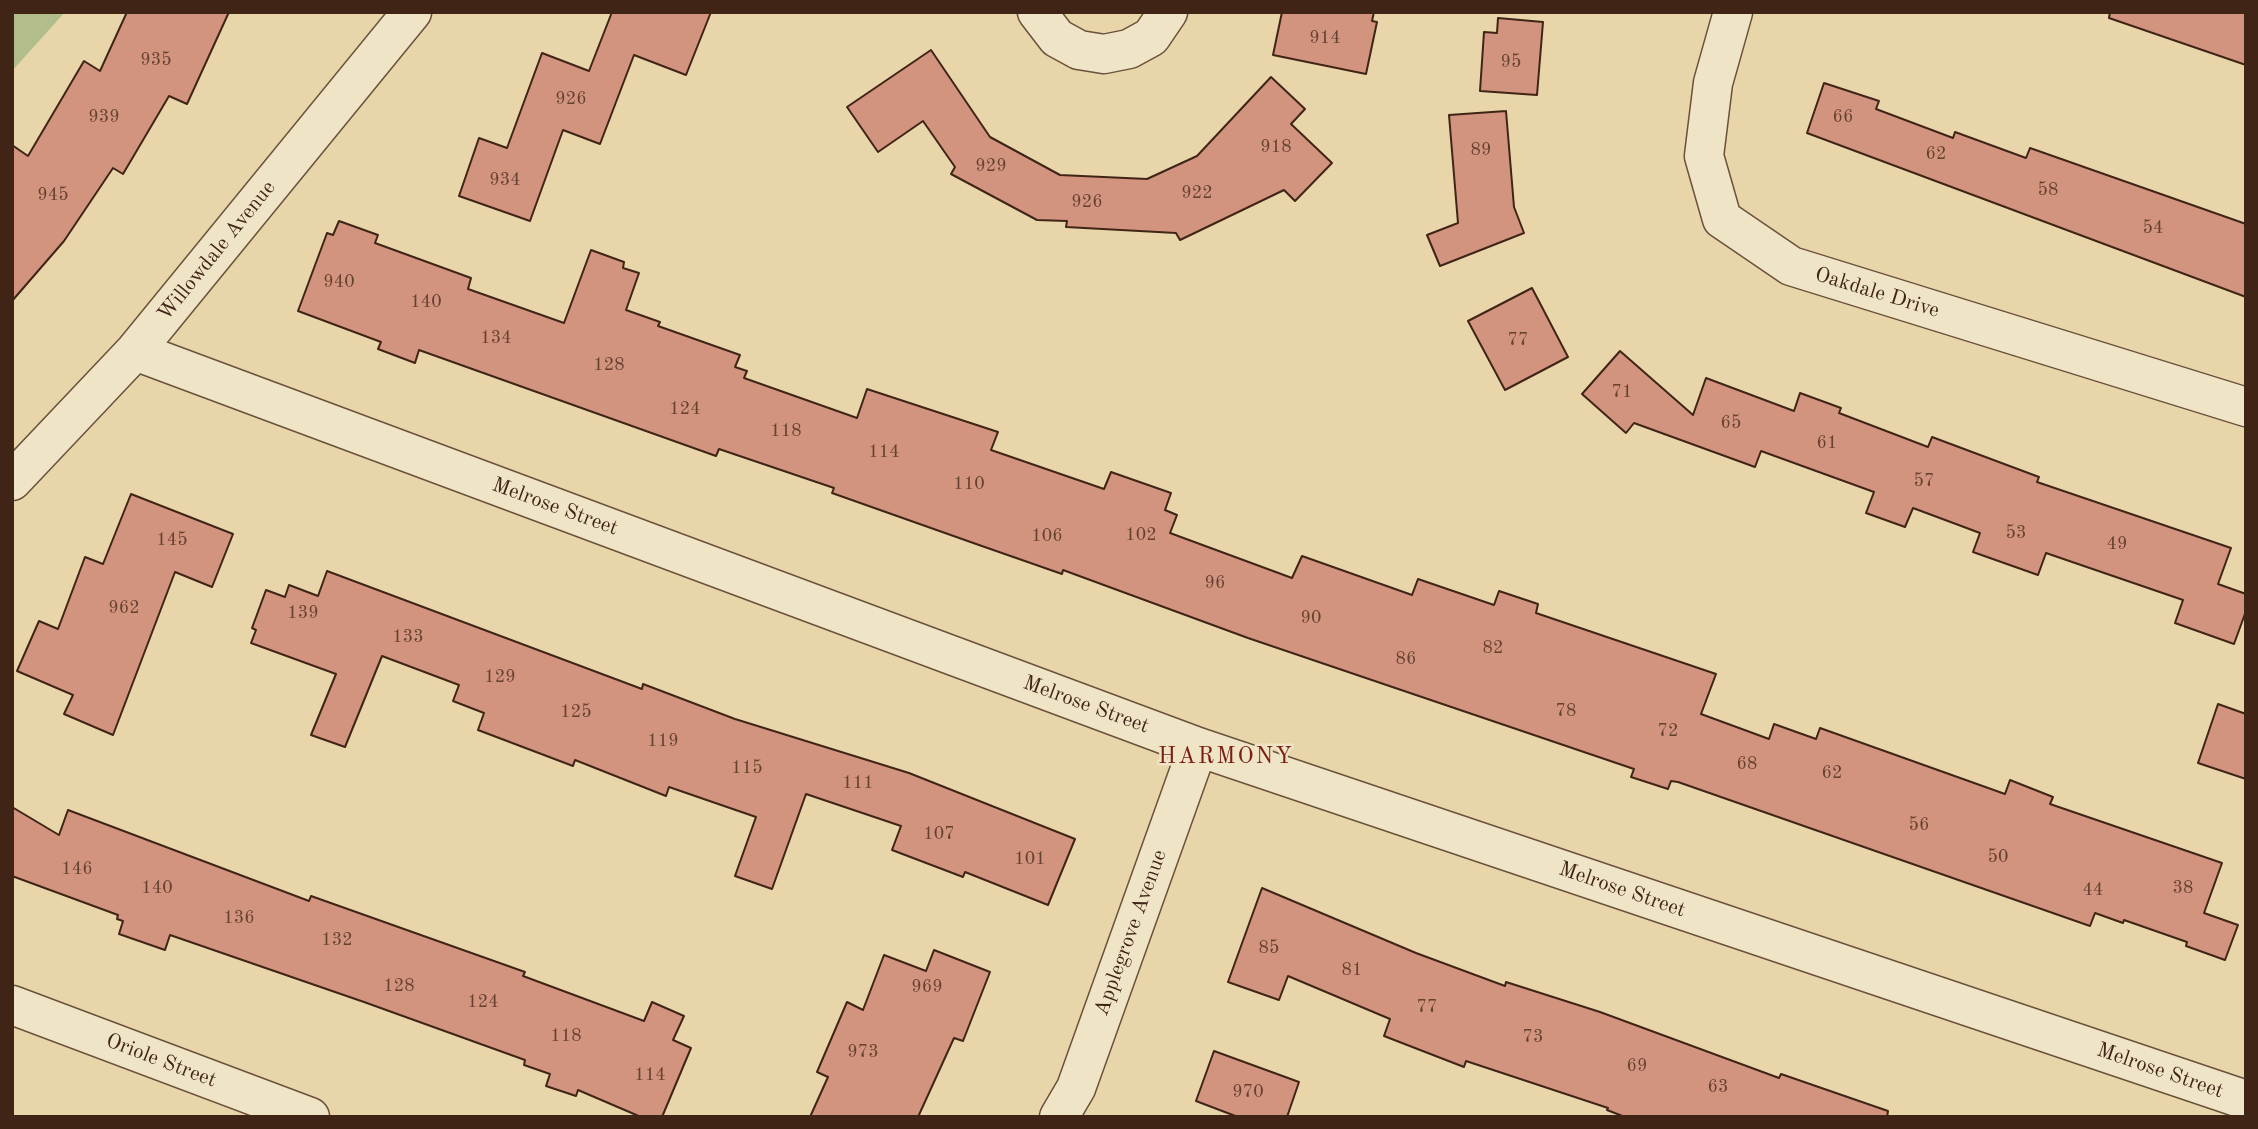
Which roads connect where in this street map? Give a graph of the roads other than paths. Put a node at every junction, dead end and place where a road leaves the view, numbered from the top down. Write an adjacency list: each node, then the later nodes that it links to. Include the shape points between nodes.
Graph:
1 (412, 12): 5 (street, Willowdale Avenue)
2 (1037, 12): 3 (street, via 1057,38 1079,50 1104,54 1129,49 1151,37)
3 (1168, 12)
4 (1732, 12): 6 (street, Oakdale Drive, via 1713,83 1704,156 1722,219 1791,266)
5 (135, 351): 7 (street, Willowdale Avenue); 8 (street, Melrose Street)
6 (2246, 407)
7 (12, 481)
8 (1198, 747): 10 (street, Melrose Street); 12 (street, Applegrove Avenue, via 1076,1088)
9 (12, 1005): 11 (street, Oriole Street)
10 (2246, 1100)
11 (310, 1117)
12 (1059, 1117)

